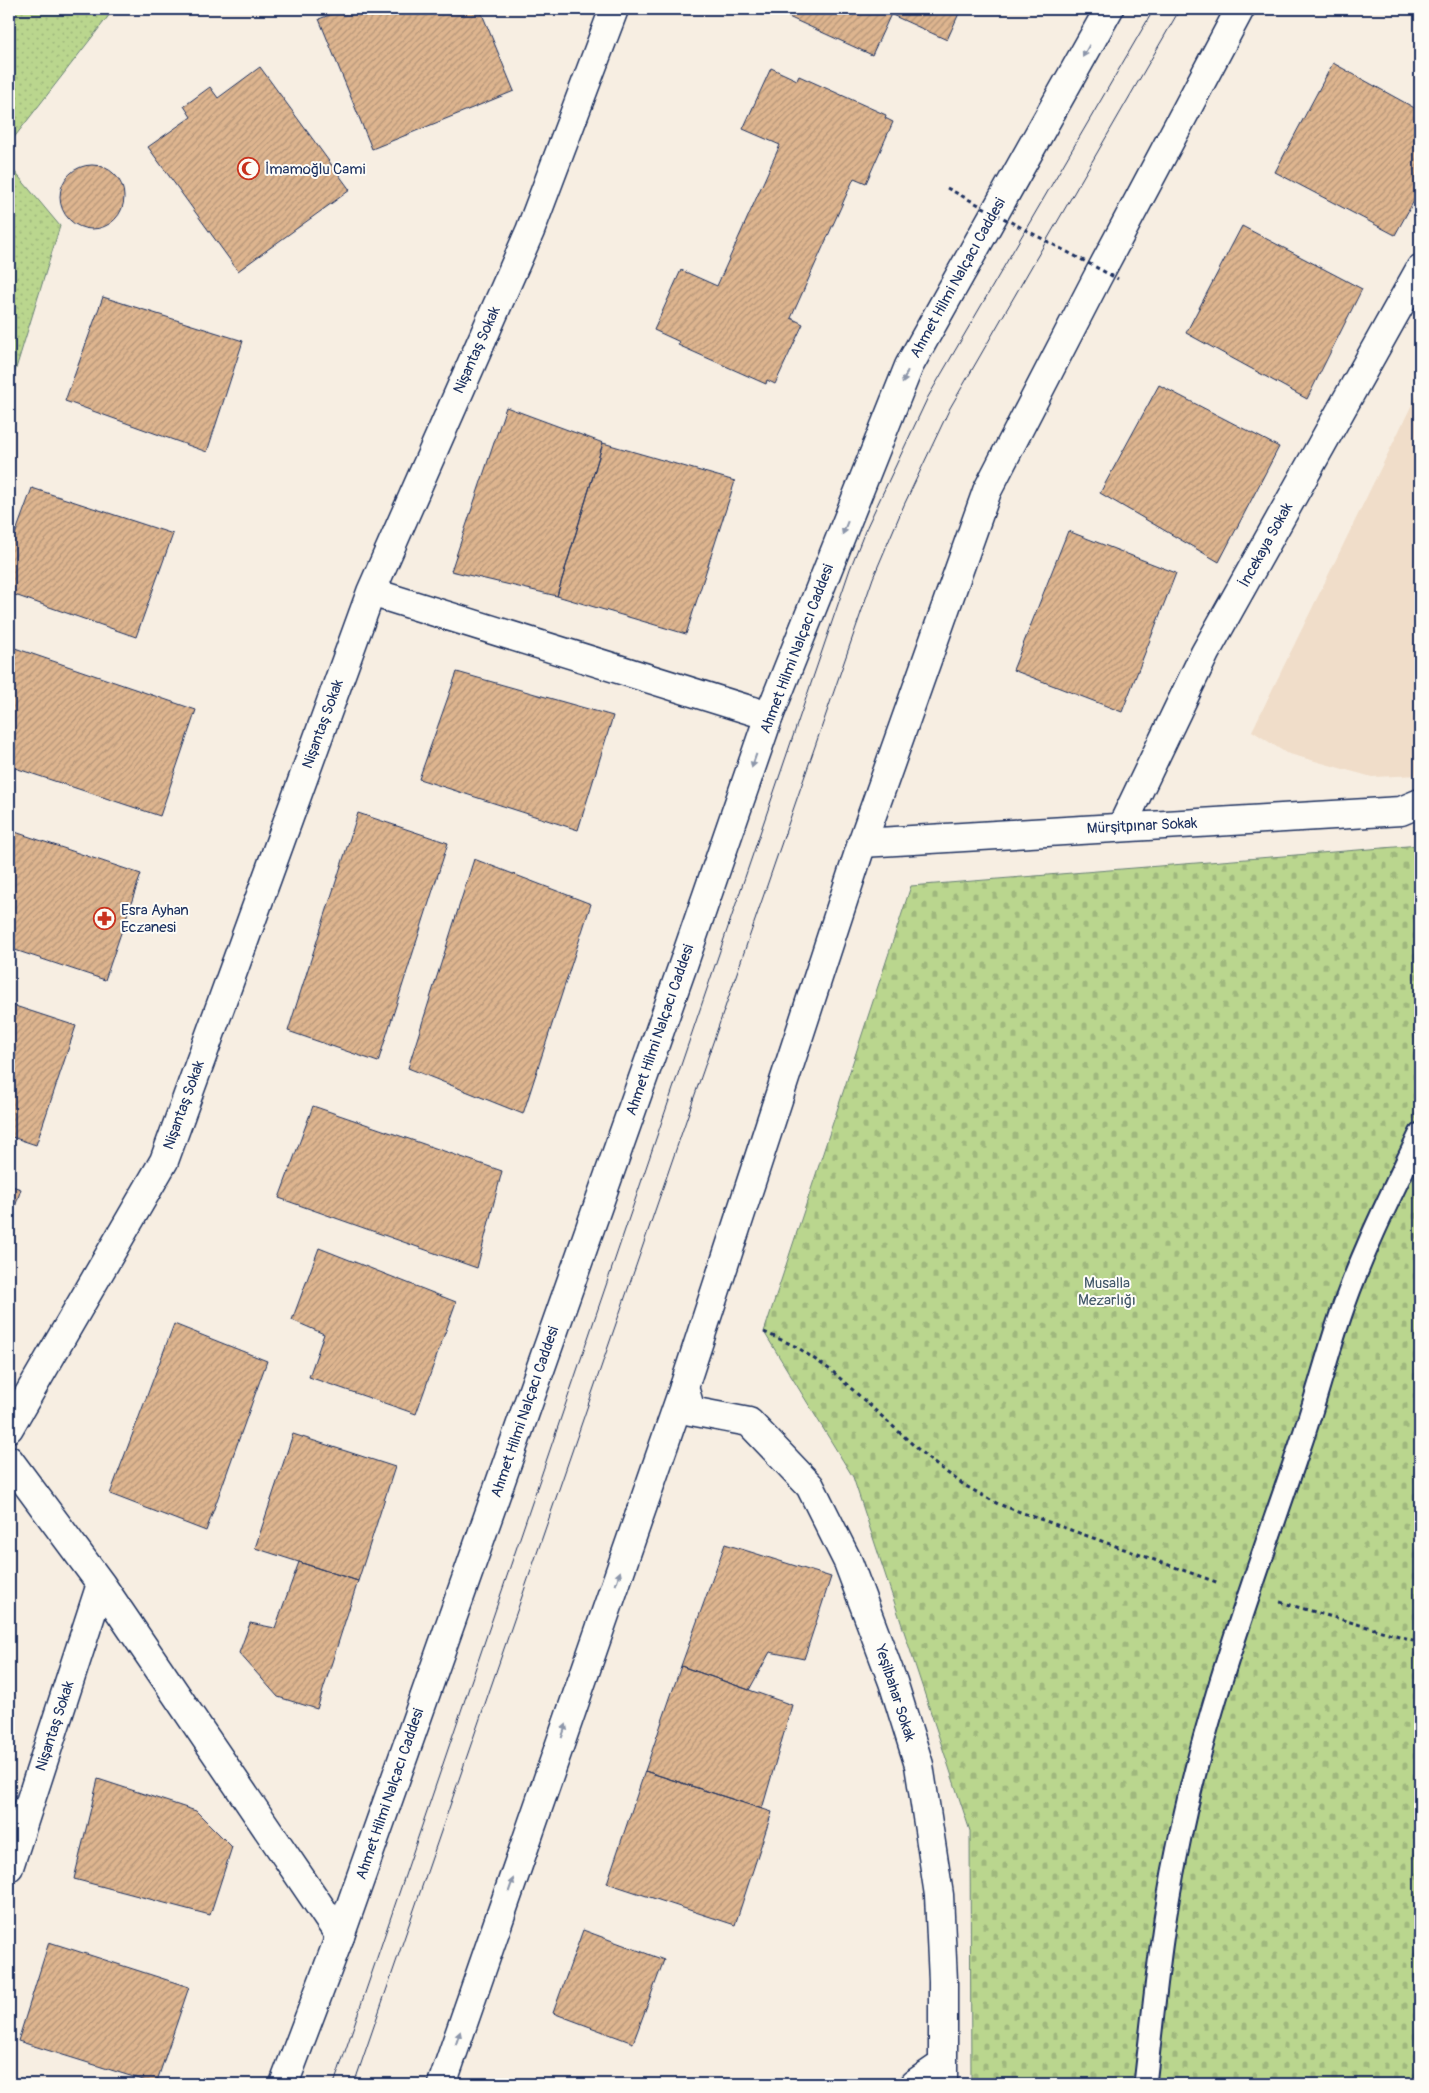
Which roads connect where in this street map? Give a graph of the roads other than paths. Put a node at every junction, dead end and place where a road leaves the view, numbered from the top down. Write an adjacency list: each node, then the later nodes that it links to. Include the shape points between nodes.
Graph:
1 (614, 9): 5 (street, Nişantaş Sokak, via 530,232)
2 (1109, 9): 6 (street, Ahmet Hilmi Nalçacı Caddesi, one-way to 6, via 909,366)
3 (1240, 9): 9 (street, via 987,491)
4 (1420, 269): 8 (street, İncekaya Sokak, via 1205,653)
5 (371, 592): 6 (street); 12 (street, Nişantaş Sokak, via 164,1161)
6 (769, 716): 16 (street, Ahmet Hilmi Nalçacı Caddesi, one-way to 16)
7 (1420, 802): 8 (street, Mürşitpınar Sokak, via 1401,811)
8 (1122, 826): 9 (street, Mürşitpınar Sokak)
9 (862, 844): 11 (street)
10 (1420, 1134): 21 (lane, via 1385,1207 1341,1315 1206,1732 1177,1851 1162,1940)
11 (684, 1387): 17 (street, Yeşilbahar Sokak, via 690,1411 749,1422 810,1486 848,1562 893,1682 919,1765 939,1895); 19 (street, one-way to 11)
12 (9, 1428)
13 (9, 1460): 14 (street)
14 (101, 1584): 15 (street, Nişantaş Sokak); 16 (street)
15 (9, 1867)
16 (340, 1936): 18 (street, Ahmet Hilmi Nalçacı Caddesi)
17 (943, 2074): 20 (street)
18 (284, 2084)
19 (442, 2084)
20 (914, 2084)
21 (1145, 2084)

